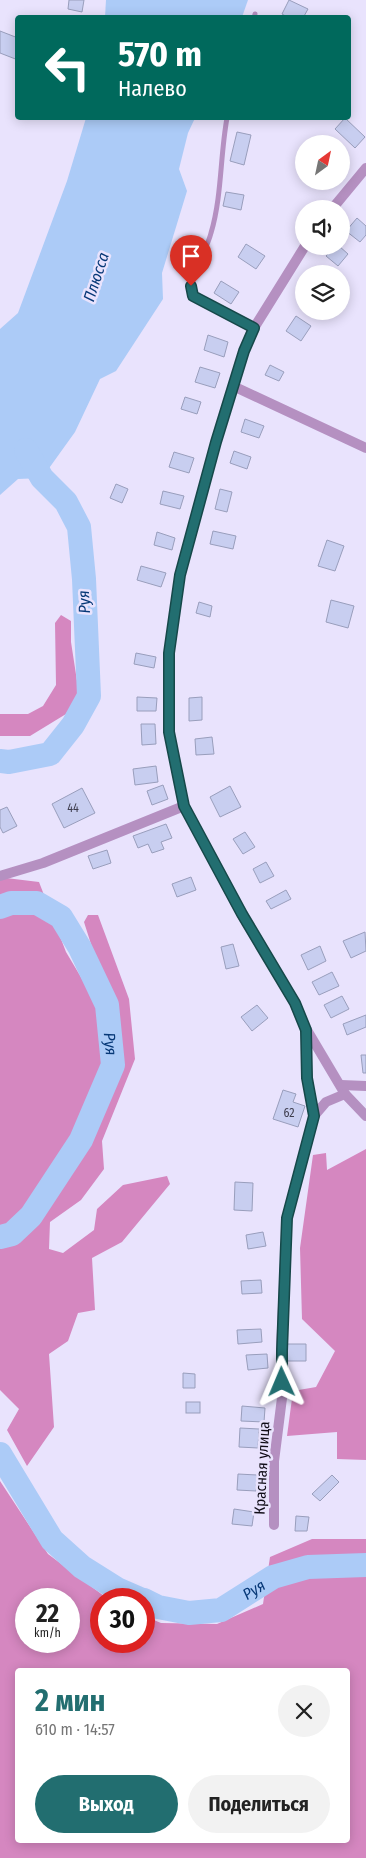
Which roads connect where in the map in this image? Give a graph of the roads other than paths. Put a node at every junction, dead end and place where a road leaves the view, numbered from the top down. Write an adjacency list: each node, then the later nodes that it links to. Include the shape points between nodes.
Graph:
1 (228, 120): 5 (lane, via 211,235 191,286 193,296)
2 (366, 168): 3 (street)
3 (339, 200)
4 (299, 255): 5 (street, Красная улица)
5 (254, 328): 6 (street, Красная улица)
6 (233, 386): 7 (street); 8 (street, Красная улица, via 180,575 169,653 169,732)
7 (366, 448)
8 (184, 806): 9 (street); 10 (street, Красная улица, via 295,1003)
9 (0, 876)
10 (306, 1030): 12 (street); 13 (street, Красная улица, via 307,1078)
11 (366, 1086): 12 (street)
12 (343, 1089): 13 (street); 14 (street)
13 (314, 1116): 15 (street, Красная улица, via 287,1218 282,1398 274,1462)
14 (366, 1116)
15 (274, 1525)

